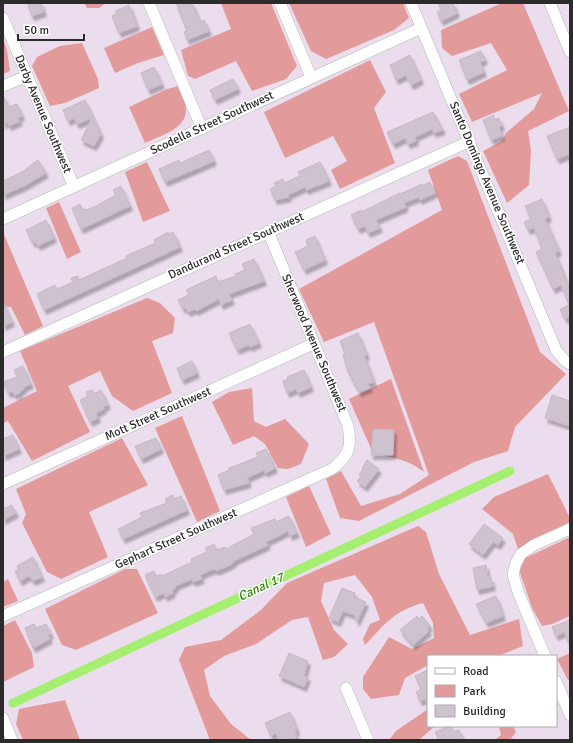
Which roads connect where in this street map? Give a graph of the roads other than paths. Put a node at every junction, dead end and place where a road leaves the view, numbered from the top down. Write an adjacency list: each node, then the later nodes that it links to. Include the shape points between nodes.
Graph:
1 (149, 3): 11 (street)
2 (280, 3): 9 (street)
3 (411, 3): 6 (street, Santo Domingo Avenue Southwest)
4 (550, 3): 7 (street)
5 (3, 18): 8 (street, Darby Avenue Southwest)
6 (422, 28): 9 (street, Scodella Street Southwest); 12 (street, Santo Domingo Avenue Southwest)
7 (570, 52)
8 (27, 76): 10 (street); 13 (street, Darby Avenue Southwest)
9 (311, 77): 11 (street, Scodella Street Southwest)
10 (3, 86)
11 (202, 129): 13 (street, Scodella Street Southwest)
12 (470, 141): 15 (street, Dandurand Street Southwest); 18 (street, Santo Domingo Avenue Southwest, via 556,350)
13 (74, 187): 14 (street, Scodella Street Southwest)
14 (3, 219)
15 (268, 231): 16 (street, Sherwood Avenue Southwest); 17 (street, Dandurand Street Southwest)
16 (313, 344): 19 (street, Sherwood Avenue Southwest, via 348,426 351,440); 20 (street, Mott Street Southwest)
17 (3, 352)
18 (567, 363)
19 (345, 457): 22 (street, Gephart Street Southwest, via 332,469)
20 (3, 484)
21 (570, 529): 23 (street, via 534,545 521,554 513,574)
22 (3, 616)
23 (545, 655)
24 (557, 683): 26 (street)
25 (346, 688): 29 (street)
26 (570, 715)
27 (3, 718): 28 (street)
28 (12, 740)
29 (368, 740)

